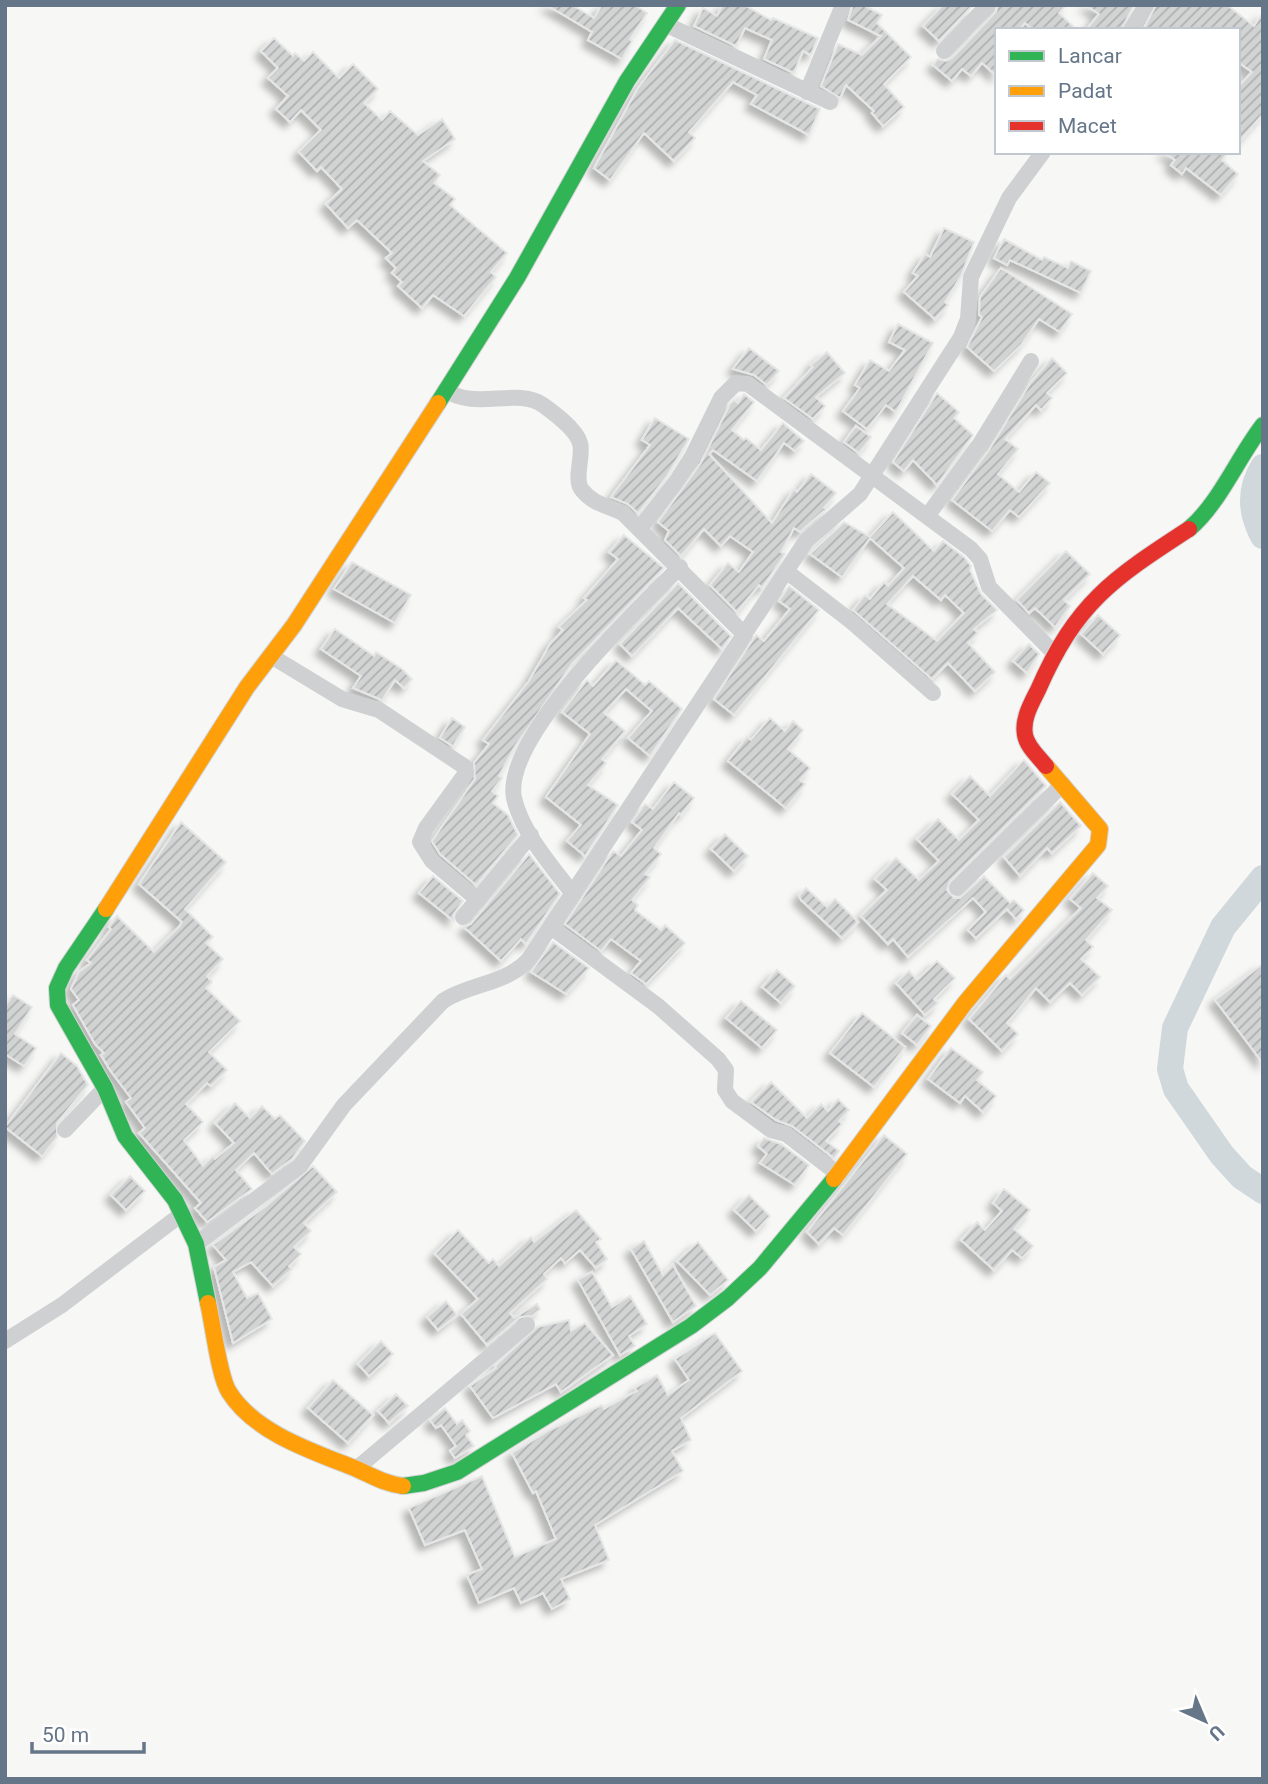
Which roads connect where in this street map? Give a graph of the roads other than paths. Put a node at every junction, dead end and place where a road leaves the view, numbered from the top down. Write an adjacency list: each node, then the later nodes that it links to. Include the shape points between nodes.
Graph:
1 (678, 5): 5 (street)
2 (843, 5): 8 (street)
3 (988, 5): 7 (street)
4 (1146, 5): 6 (street)
5 (665, 24): 8 (street); 12 (street, via 614,104 517,278)
6 (1132, 28)
7 (944, 51)
8 (807, 92): 9 (street)
9 (830, 102)
10 (1042, 154): 14 (street, via 1009,198 971,277 966,327)
11 (1031, 360): 15 (street, via 980,444)
12 (445, 390): 16 (street, via 462,400 529,400 543,405 580,442 578,481 583,491 598,505 623,513); 21 (street)
13 (1263, 425): 20 (street, via 1241,452 1205,513 1118,575 1074,621)
14 (873, 477): 15 (street); 16 (street, via 758,390 736,383 721,398 676,482); 18 (street, via 854,501 813,533)
15 (928, 515): 20 (street, via 976,554 989,587)
16 (640, 528): 17 (street)
17 (680, 567): 19 (street); 24 (street, via 570,683 525,750 517,767 514,796)
18 (786, 571): 19 (street); 22 (street)
19 (745, 635): 26 (street)
20 (1054, 653): 23 (street, via 1024,730 1029,745)
21 (271, 656): 27 (street, via 342,699 379,710 466,767 420,842 432,860); 30 (street, via 61,978 58,1005)
22 (933, 692)
23 (1063, 784): 25 (street); 32 (street, via 1100,829 1098,845 965,1003)
24 (531, 835): 26 (street); 27 (street)
25 (957, 888)
26 (573, 894): 29 (street)
27 (478, 900): 28 (street)
28 (463, 917)
29 (551, 927): 32 (street, via 658,1006 718,1059 726,1070 725,1090 732,1101 771,1130 786,1133); 34 (street, via 513,974 443,1001 344,1105 300,1166)
30 (105, 1088): 31 (street); 33 (street, via 125,1136)
31 (65, 1130)
32 (838, 1174): 37 (street, via 729,1298 457,1472 404,1486 383,1483)
33 (183, 1213): 34 (street); 36 (street, via 62,1305)
34 (196, 1244): 37 (street, via 230,1396 286,1439)
35 (527, 1325): 37 (street)
36 (5, 1341)
37 (356, 1469)

